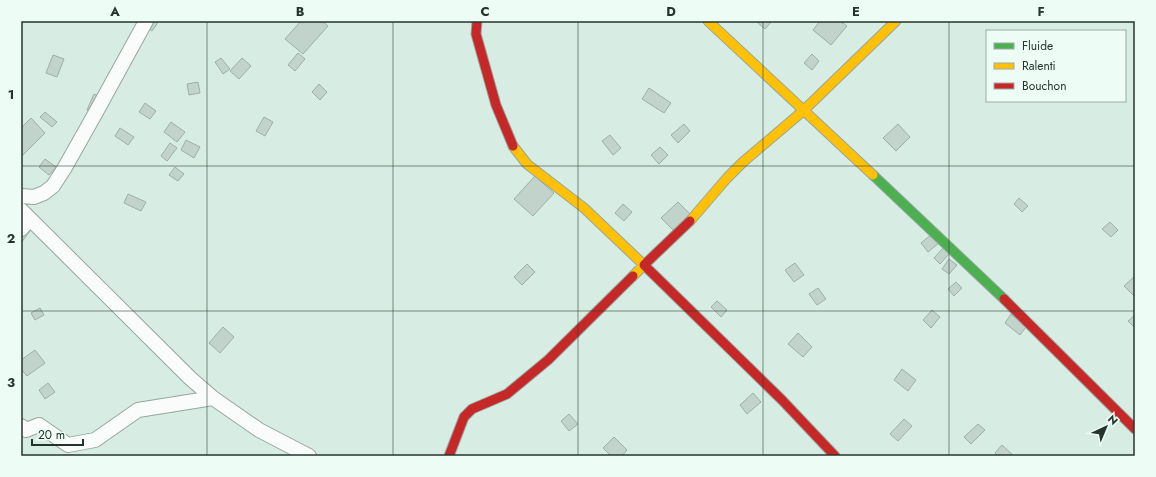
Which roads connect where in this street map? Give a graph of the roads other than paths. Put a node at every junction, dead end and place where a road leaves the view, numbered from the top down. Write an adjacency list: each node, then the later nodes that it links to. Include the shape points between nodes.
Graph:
1 (146, 21): 6 (street, via 53,186 34,197)
2 (477, 21): 8 (street, via 476,34 496,106 513,146 527,164 584,208)
3 (708, 21): 5 (street)
4 (896, 21): 5 (street)
5 (804, 111): 8 (street, via 742,162 693,218); 11 (street, via 1000,295)
6 (21, 196)
7 (24, 219): 9 (street)
8 (644, 265): 13 (street, via 548,360 507,394 472,409 464,417); 14 (street, via 782,400)
9 (213, 398): 10 (street, via 138,410 95,440 68,445 39,425 26,430); 12 (street, via 259,430)
10 (21, 426)
11 (1135, 429)
12 (309, 456)
13 (449, 456)
14 (835, 456)

